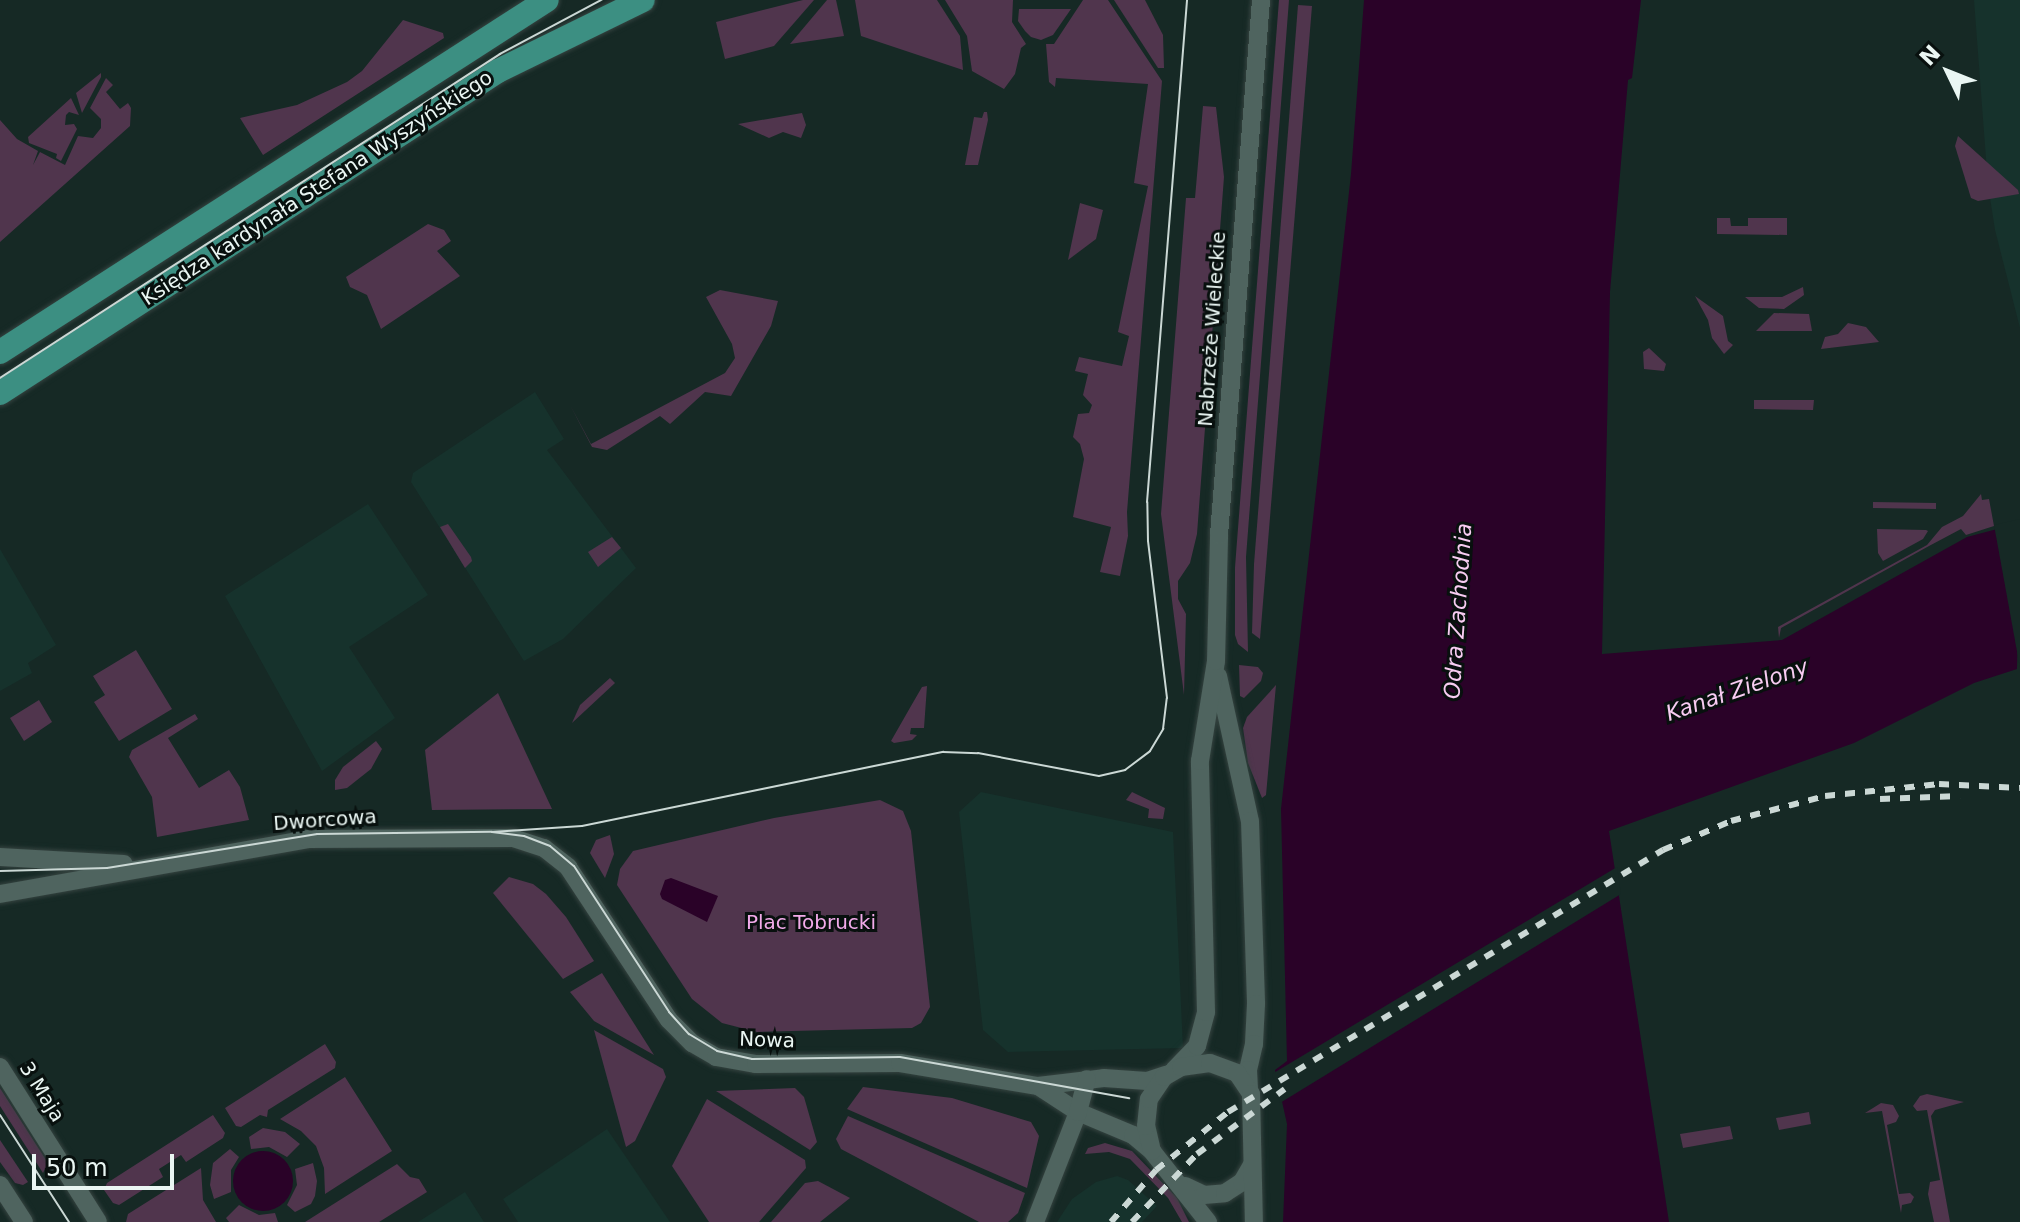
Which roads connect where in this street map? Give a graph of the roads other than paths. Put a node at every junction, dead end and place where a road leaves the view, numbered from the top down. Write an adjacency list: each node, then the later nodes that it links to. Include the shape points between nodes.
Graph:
1 (547, 0): 4 (main road, Księdza kardynała Stefana Wyszyńskiego)
2 (643, 0): 5 (main road, Księdza kardynała Stefana Wyszyńskiego, via 498,71)
3 (1260, 3): 6 (street, Nabrzeże Wieleckie, via 1220,520)
4 (0, 352)
5 (0, 393)
6 (1216, 661): 12 (street, Nabrzeże Wieleckie, via 1200,781 1206,1012 1196,1049); 15 (street, Nabrzeże Wieleckie, via 1250,821 1256,1012)
7 (500, 837): 9 (street, Dworcowa, via 320,838); 14 (street, Nowa, via 541,847 568,867 669,1020 686,1039 712,1055 756,1064 900,1063)
8 (0, 857): 9 (street, Dworcowa)
9 (155, 865): 10 (street, Dworcowa)
10 (1, 894)
11 (0, 1067): 22 (street, 3 Maja)
12 (1170, 1072): 13 (street, Nowa, via 1142,1081); 15 (street, via 1196,1064 1223,1065 1240,1075); 17 (street, via 1153,1090 1147,1107)
13 (1087, 1079): 14 (street, Nowa); 16 (street)
14 (1038, 1086): 16 (street, Nowa)
15 (1249, 1090): 18 (street)
16 (1078, 1112): 17 (street, Nowa, via 1130,1134); 23 (street)
17 (1152, 1151): 19 (street)
18 (1254, 1160): 19 (street, via 1242,1182 1217,1195 1196,1192); 25 (street)
19 (1177, 1179): 24 (street)
20 (0, 1185): 21 (street)
21 (24, 1222)
22 (98, 1222)
23 (1035, 1222)
24 (1208, 1222)
25 (1254, 1222)

